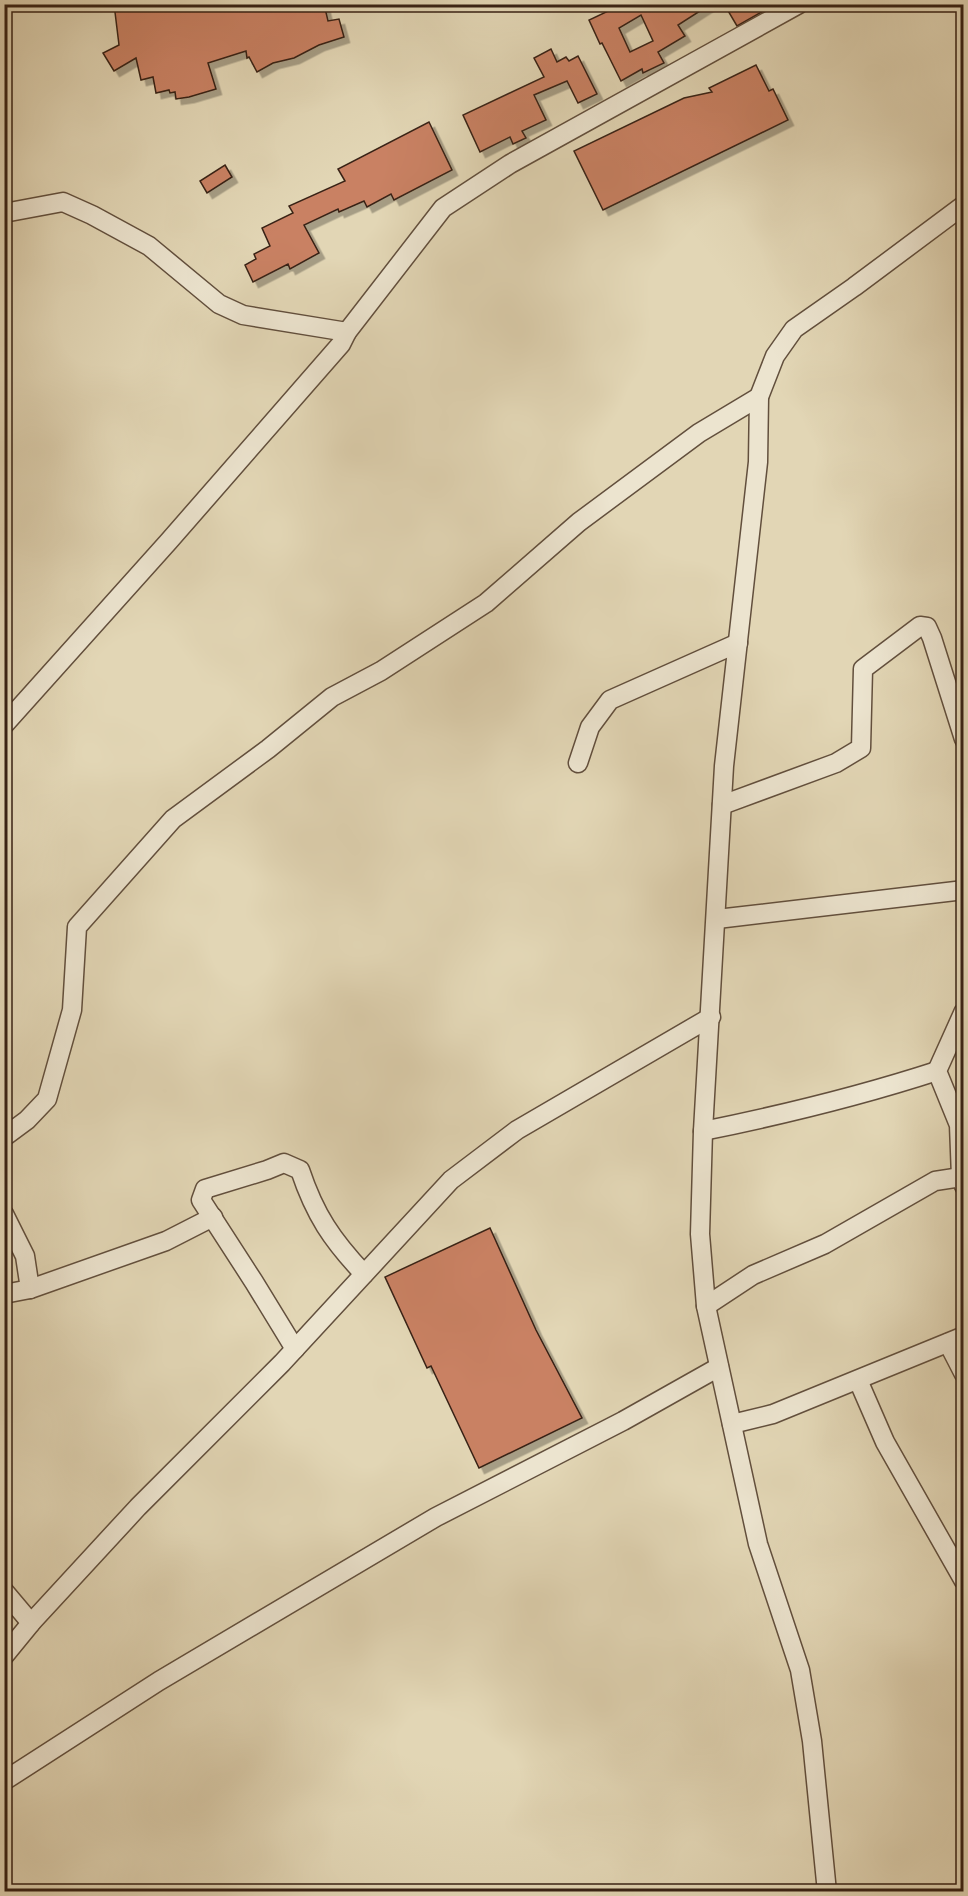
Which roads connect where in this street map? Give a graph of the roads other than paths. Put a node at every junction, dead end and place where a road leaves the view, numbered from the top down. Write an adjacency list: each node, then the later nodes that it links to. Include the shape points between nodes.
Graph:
1 (799, 4): 4 (street, via 510,164 443,207)
2 (963, 205): 5 (street, via 794,329 775,356)
3 (4, 213): 4 (street, via 63,202 149,246 227,308 243,315)
4 (346, 332): 7 (street, via 340,344 169,541)
5 (759, 397): 6 (street, via 758,462); 18 (street, via 699,433 587,516 486,603 381,671 332,697 173,819 77,927 72,1010 47,1100)
6 (738, 643): 9 (street, via 610,700 590,727); 10 (street)
7 (8, 713)
8 (963, 739): 10 (street, via 932,638 927,627 920,626 863,669 861,748 836,763)
9 (578, 764)
10 (722, 805): 12 (street)
11 (963, 890): 12 (street)
12 (717, 919): 14 (street)
13 (963, 1011): 15 (street)
14 (711, 1017): 17 (street); 22 (street, via 517,1130 451,1180)
15 (937, 1071): 16 (street); 17 (street, via 789,1113)
16 (961, 1125): 19 (street)
17 (703, 1131): 25 (street, via 700,1234)
18 (4, 1137)
19 (962, 1181): 25 (street, via 935,1182 825,1244 753,1275)
20 (4, 1214): 23 (street, via 25,1256)
21 (213, 1217): 22 (street, via 201,1200 205,1188 284,1163 300,1170 322,1223); 23 (street, via 166,1241); 27 (street)
22 (364, 1274): 27 (street)
23 (30, 1289): 24 (street)
24 (4, 1294)
25 (705, 1306): 28 (street)
26 (956, 1339): 29 (street); 30 (street)
27 (295, 1349): 34 (street, via 138,1507)
28 (719, 1367): 31 (street); 36 (street, via 436,1517 159,1681)
29 (963, 1374)
30 (858, 1380): 31 (street, via 773,1413); 32 (street, via 885,1442)
31 (732, 1424): 37 (street, via 758,1544 800,1670 812,1741)
32 (963, 1581)
33 (4, 1591): 34 (street)
34 (31, 1623): 35 (street)
35 (4, 1656)
36 (4, 1781)
37 (827, 1892)

